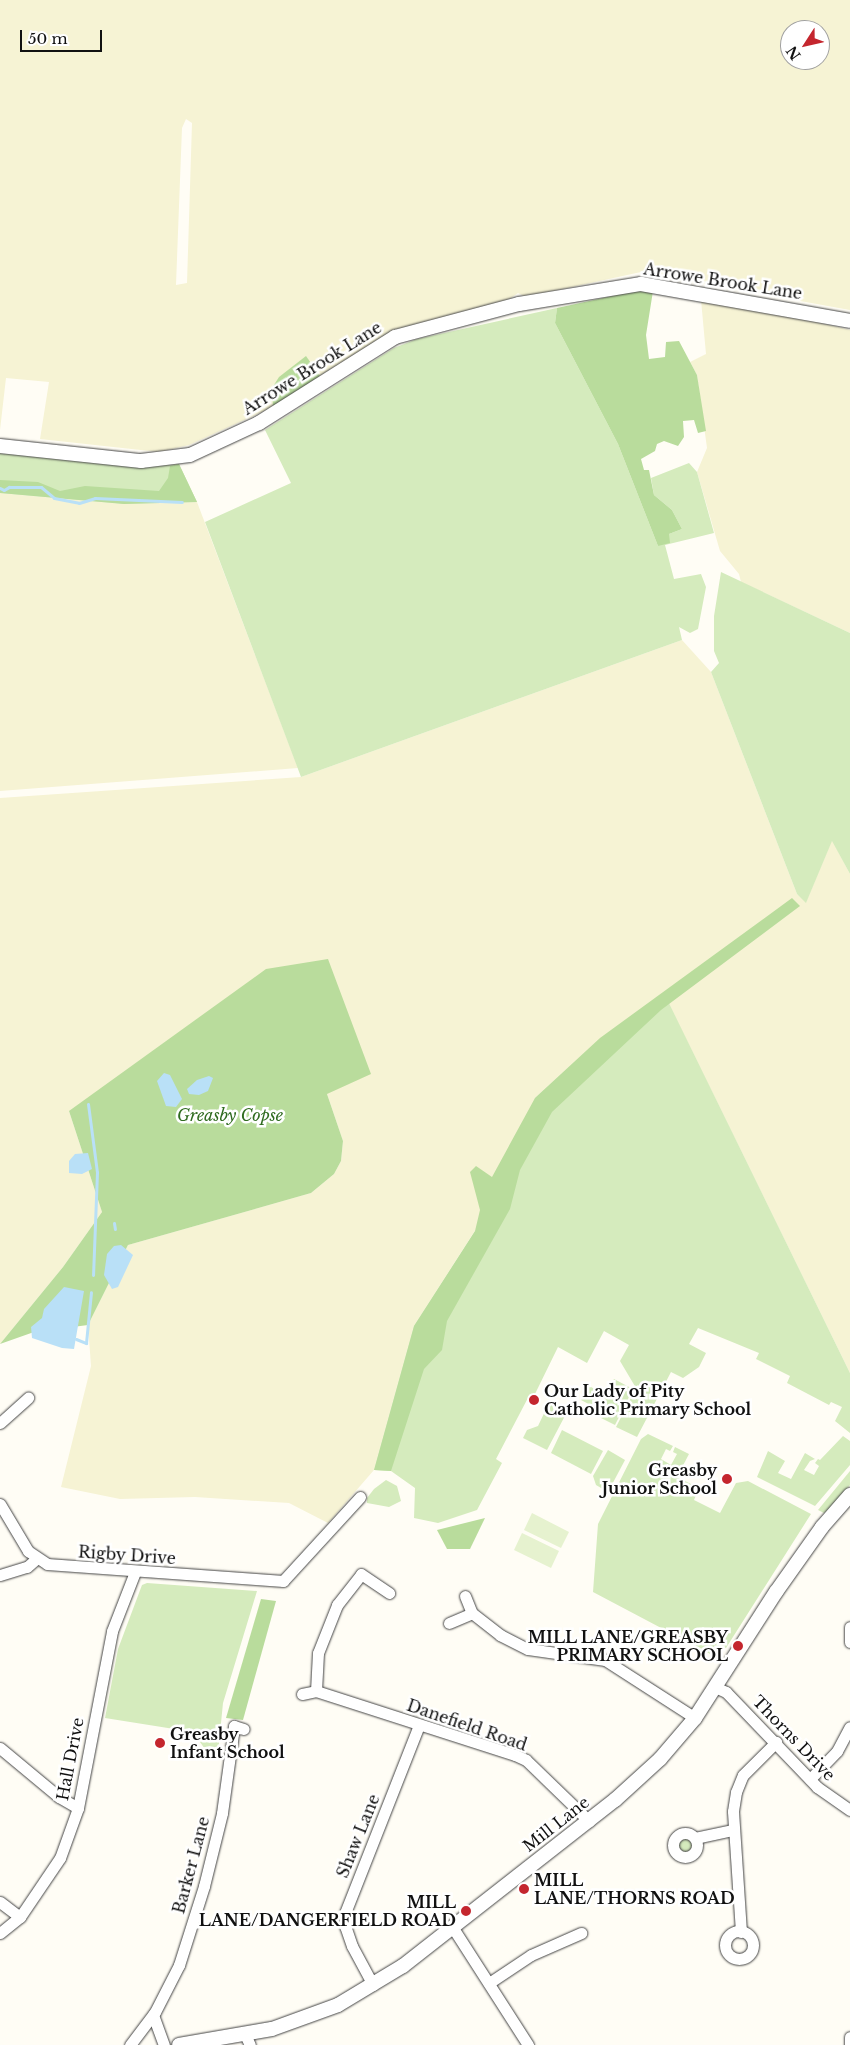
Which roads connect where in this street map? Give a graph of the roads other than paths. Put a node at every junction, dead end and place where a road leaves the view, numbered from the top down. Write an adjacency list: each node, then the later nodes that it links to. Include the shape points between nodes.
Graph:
1 (850, 321): 2 (street, Arrowe Brook Lane, via 642,284 519,304 396,338 259,423 190,456 141,462)
2 (0, 446)
3 (28, 1398): 4 (street)
4 (0, 1423)
5 (850, 1495): 17 (street, Mill Lane, via 822,1527 776,1592)
6 (360, 1497): 9 (street, Rigby Drive, via 283,1581)
7 (0, 1504): 8 (street, Rigby Drive, via 20,1539)
8 (37, 1558): 9 (street, Rigby Drive, via 60,1567); 10 (street, via 27,1567)
9 (135, 1572): 27 (street, Hall Drive, via 112,1631)
10 (0, 1575)
11 (389, 1593): 18 (street, via 361,1574 337,1605 318,1653)
12 (465, 1596): 13 (street)
13 (472, 1613): 14 (street); 20 (street, via 500,1635 528,1648 606,1660)
14 (449, 1623)
15 (850, 1627): 16 (street)
16 (850, 1642)
17 (717, 1688): 20 (street, Mill Lane); 24 (street, Thorns Drive, via 726,1692)
18 (316, 1691): 19 (street); 21 (street, Danefield Road)
19 (302, 1694)
20 (695, 1718): 29 (street, Mill Lane, via 660,1759)
21 (419, 1726): 29 (street, Danefield Road, via 526,1760); 39 (street, Shaw Lane, via 346,1913 345,1926 352,1946)
22 (850, 1727): 26 (street, via 837,1750)
23 (244, 1729): 40 (street, Barker Lane, via 234,1726 222,1813 204,1886 179,1965)
24 (776, 1742): 26 (street, Thorns Drive); 30 (street, via 743,1775 733,1811)
25 (0, 1748): 27 (street, via 59,1797)
26 (810, 1778): 28 (street, Thorns Drive)
27 (78, 1808): 33 (street, Hall Drive, via 60,1858)
28 (850, 1810)
29 (589, 1821): 34 (street, Mill Lane)
30 (734, 1830): 31 (street); 35 (street)
31 (695, 1838)
32 (0, 1902): 33 (street)
33 (20, 1917): 36 (street, Hall Drive)
34 (453, 1928): 38 (street); 39 (street, Mill Lane)
35 (741, 1932)
36 (0, 1933)
37 (581, 1933): 38 (street, via 532,1955)
38 (489, 1983): 46 (street)
39 (373, 1985): 42 (street, Mill Lane, via 338,2005)
40 (153, 2015): 43 (street, Barker Lane); 44 (street)
41 (850, 2037): 47 (street)
42 (248, 2040): 45 (street, Mill Lane)
43 (130, 2045)
44 (164, 2045)
45 (179, 2045)
46 (528, 2045)
47 (850, 2045)

